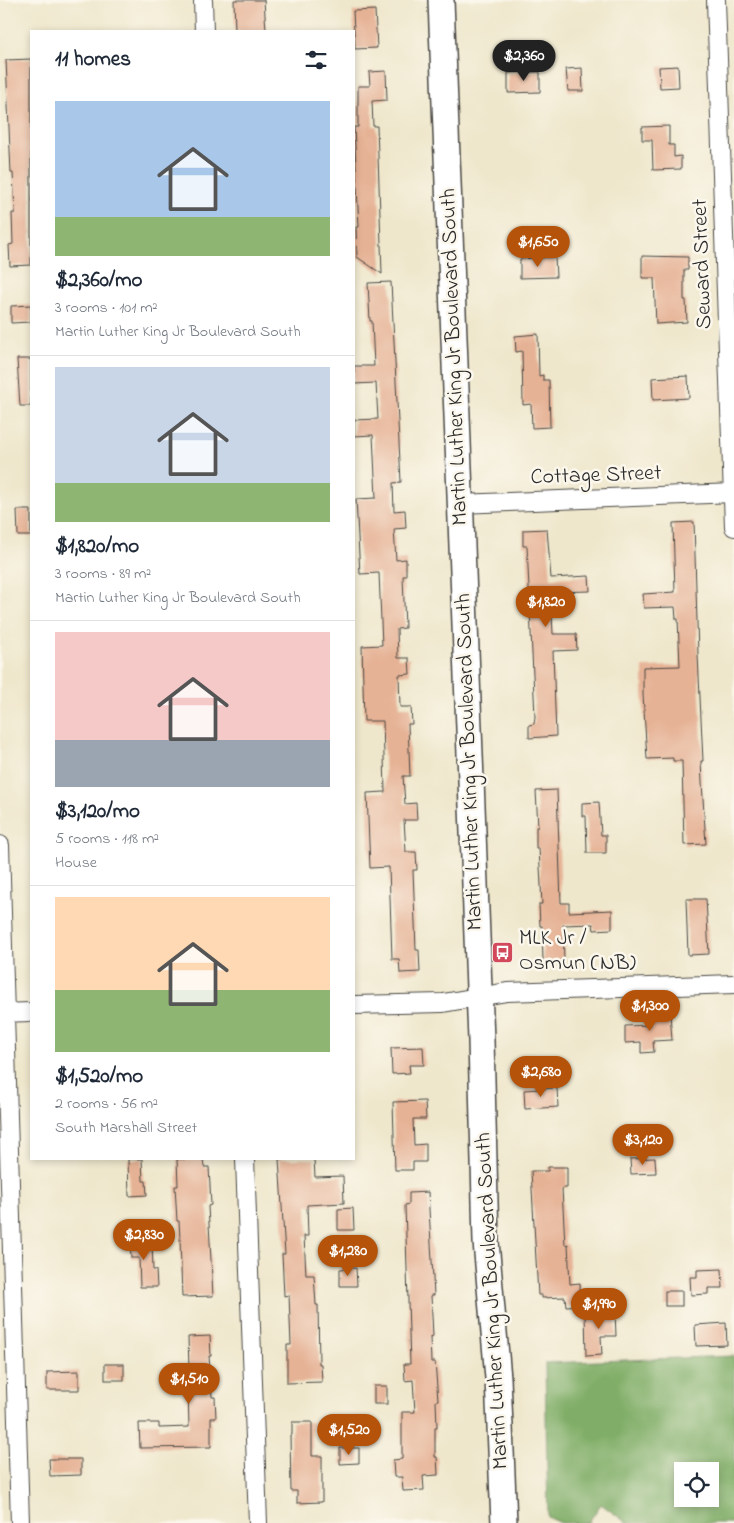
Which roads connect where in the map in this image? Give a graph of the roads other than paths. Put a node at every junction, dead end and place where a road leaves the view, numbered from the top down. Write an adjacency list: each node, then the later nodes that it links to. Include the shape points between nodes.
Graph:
1 (203, 0): 4 (street)
2 (441, 0): 6 (main road, Martin Luther King Jr Boulevard South)
3 (716, 0): 5 (street, Seward Street)
4 (204, 30)
5 (733, 493): 6 (street, Cottage Street); 7 (street, Seward Street)
6 (460, 504): 10 (main road, Martin Luther King Jr Boulevard South)
7 (734, 527)
8 (0, 845): 13 (street)
9 (734, 984): 10 (street, via 508,992)
10 (479, 997): 11 (street, via 443,1003); 18 (main road, Martin Luther King Jr Boulevard South, via 486,1242 498,1378)
11 (355, 1005)
12 (30, 1012): 13 (street)
13 (3, 1013): 15 (street)
14 (246, 1160): 16 (street)
15 (20, 1523)
16 (258, 1523)
17 (495, 1523): 18 (street)
18 (504, 1523)

